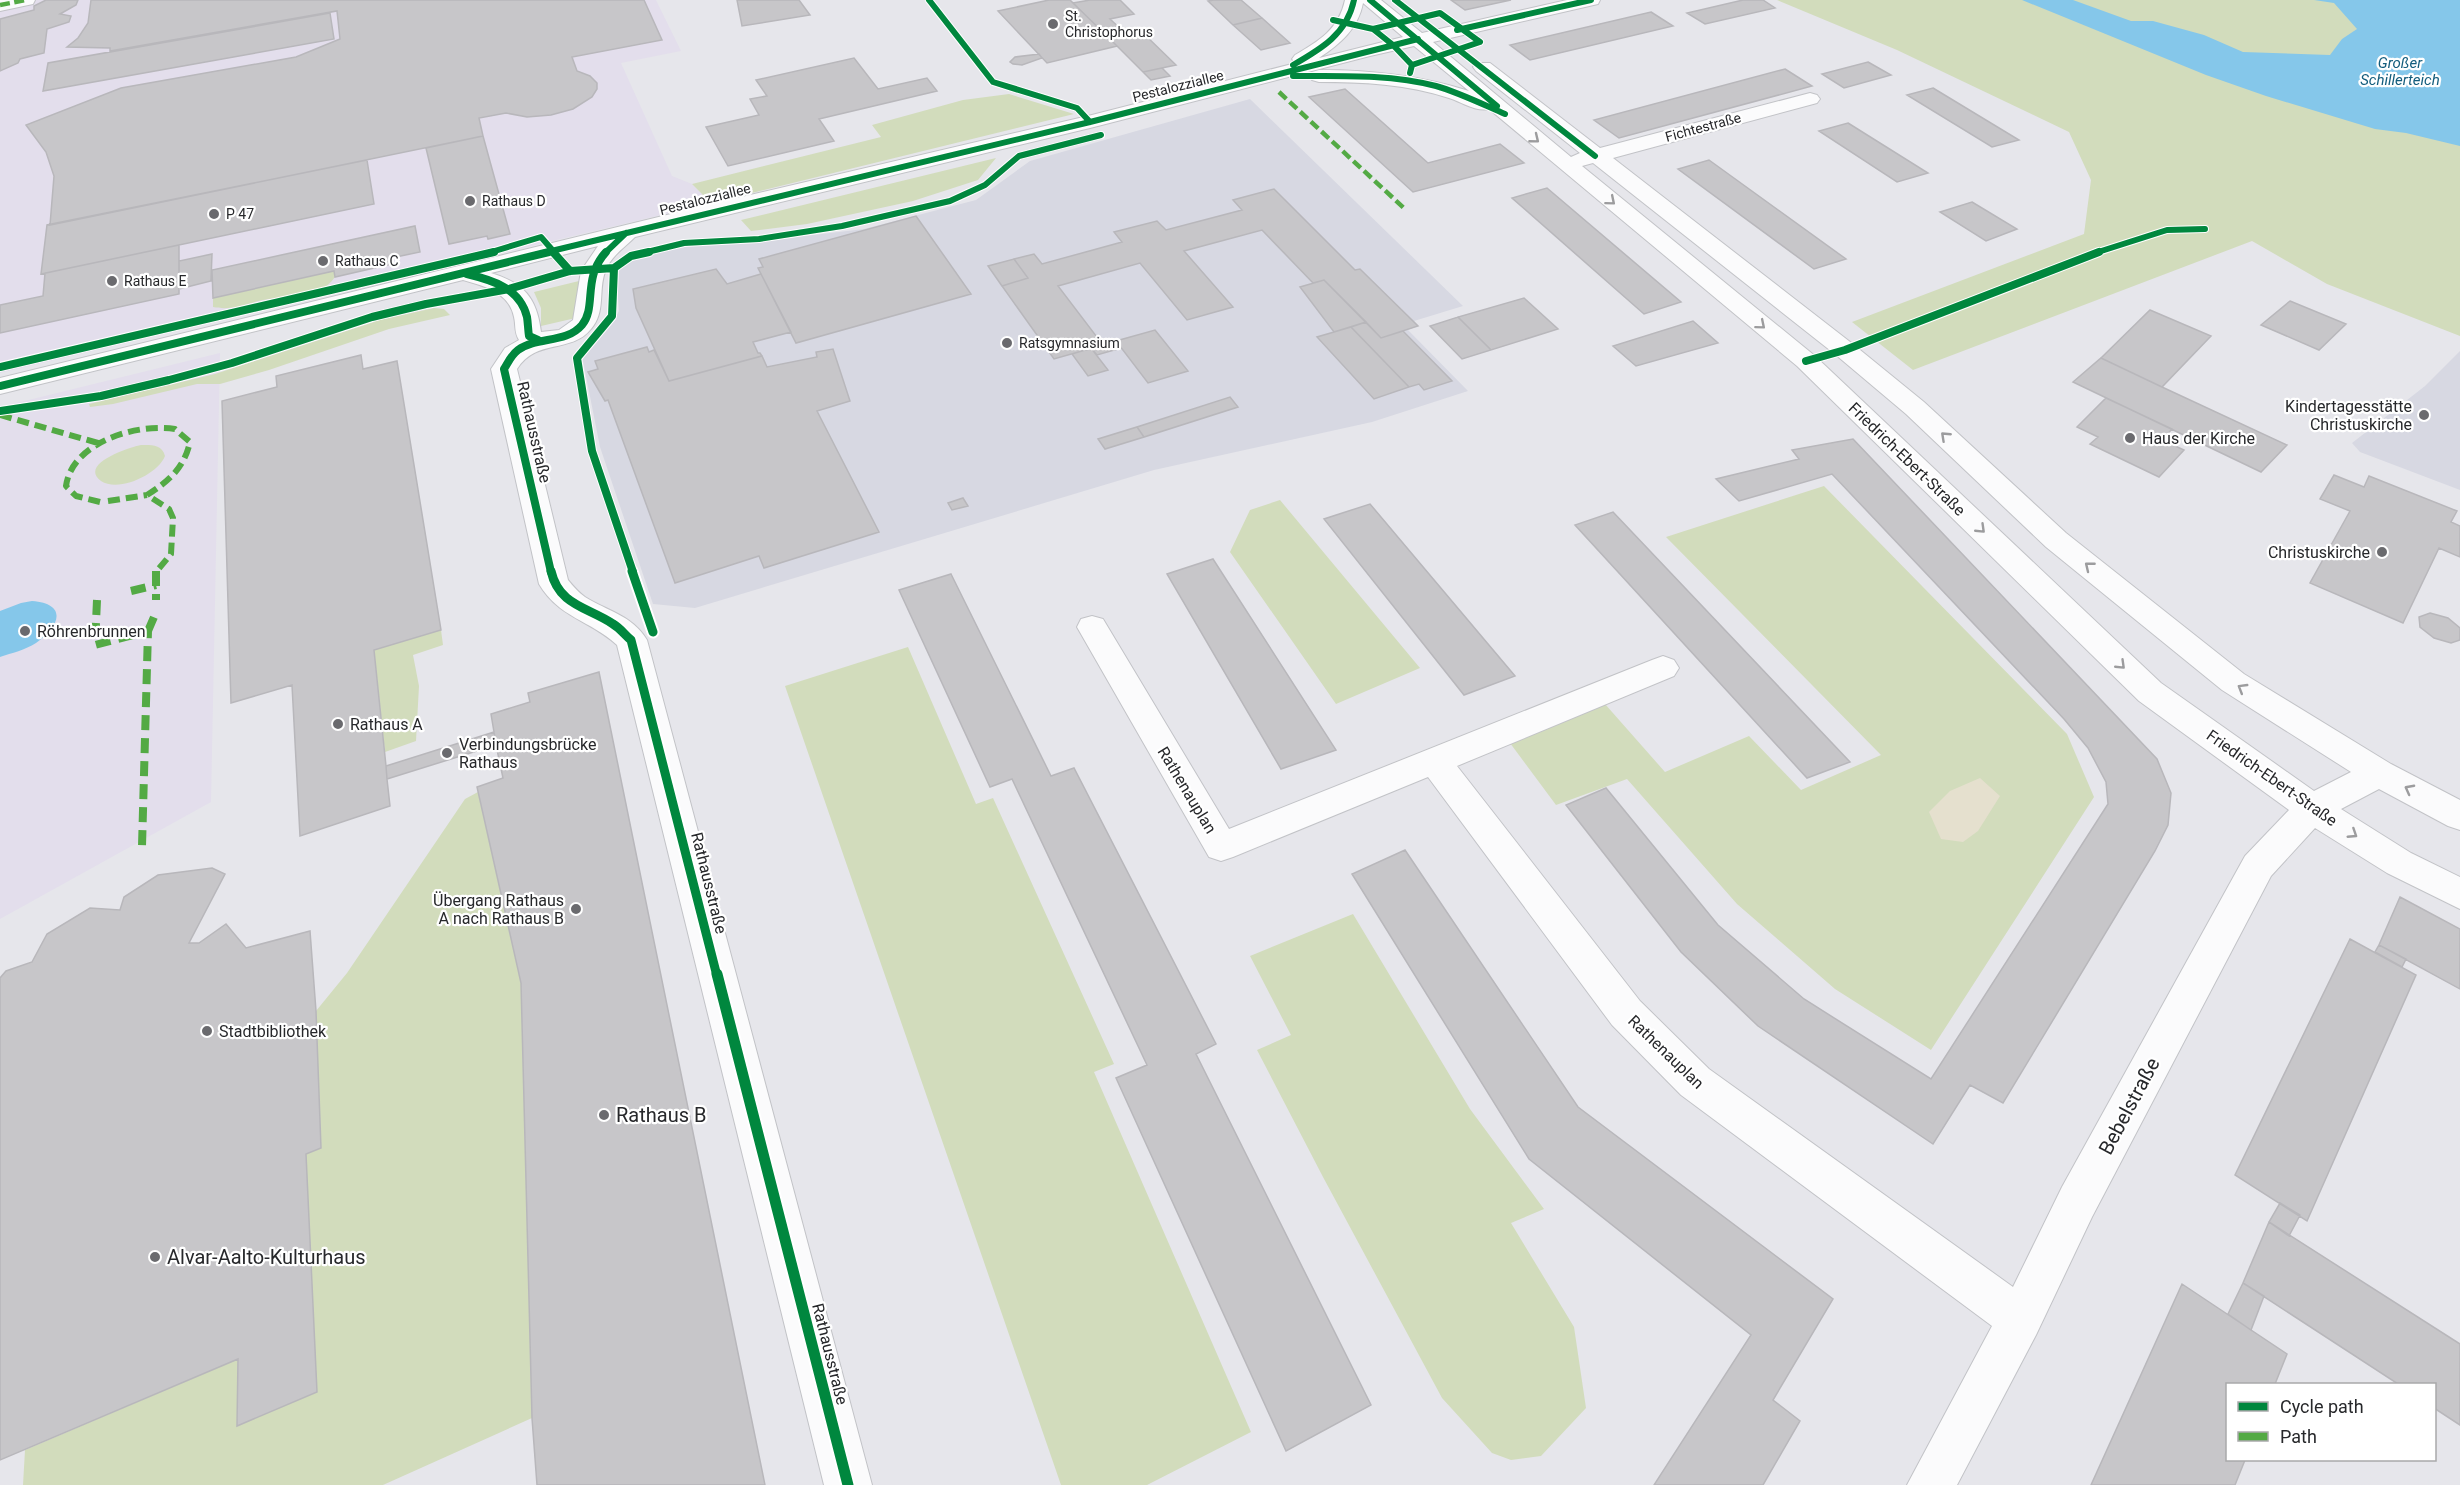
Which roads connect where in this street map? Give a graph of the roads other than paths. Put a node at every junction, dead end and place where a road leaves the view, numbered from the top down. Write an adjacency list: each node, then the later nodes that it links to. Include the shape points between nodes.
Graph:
1 (26, 0): 6 (street)
2 (1354, 0): 9 (street, via 1348,24 1337,37)
3 (1370, 0): 8 (street, Friedrich-Ebert-Straße)
4 (1395, 0): 7 (street, Friedrich-Ebert-Straße)
5 (1591, 0): 7 (street, Pestalozziallee)
6 (0, 5)
7 (1440, 34): 8 (street, Pestalozziallee); 12 (street, Friedrich-Ebert-Straße)
8 (1418, 39): 9 (street, Pestalozziallee); 11 (street, Friedrich-Ebert-Straße)
9 (1272, 76): 11 (street, via 1409,80 1456,92); 13 (street, Pestalozziallee)
10 (1810, 99): 12 (street, Fichtestraße)
11 (1505, 114): 12 (street, Friedrich-Ebert-Straße, one-way to 12)
12 (1580, 160): 20 (street, Friedrich-Ebert-Straße, one-way to 12, via 2233,682 2056,540 1915,408 1845,350); 21 (street, Friedrich-Ebert-Straße, one-way to 21, via 1806,361 2150,692)
13 (626, 232): 14 (street, Pestalozziallee); 15 (street, Rathausstraße, via 593,270 584,324 555,339)
14 (464, 273): 15 (street, via 496,282 517,295 529,336); 16 (street, Pestalozziallee)
15 (538, 340): 25 (street, Rathausstraße, via 516,351 504,369 554,584 573,604 614,624 630,640)
16 (0, 386)
17 (1092, 627): 19 (street, Rathenauplan, via 1221,847)
18 (1663, 668): 19 (street, Rathenauplan)
19 (1435, 762): 24 (street, Rathenauplan, via 1626,1013 1695,1082)
20 (2379, 773): 21 (street, Bebelstraße); 22 (street, Friedrich-Ebert-Straße, one-way to 20)
21 (2312, 808): 23 (street, Friedrich-Ebert-Straße, one-way to 23, via 2399,863); 24 (street, Bebelstraße, via 2258,866 2078,1202)
22 (2460, 816)
23 (2460, 894)
24 (2020, 1319): 26 (street, Bebelstraße)
25 (848, 1485)
26 (1931, 1485)

